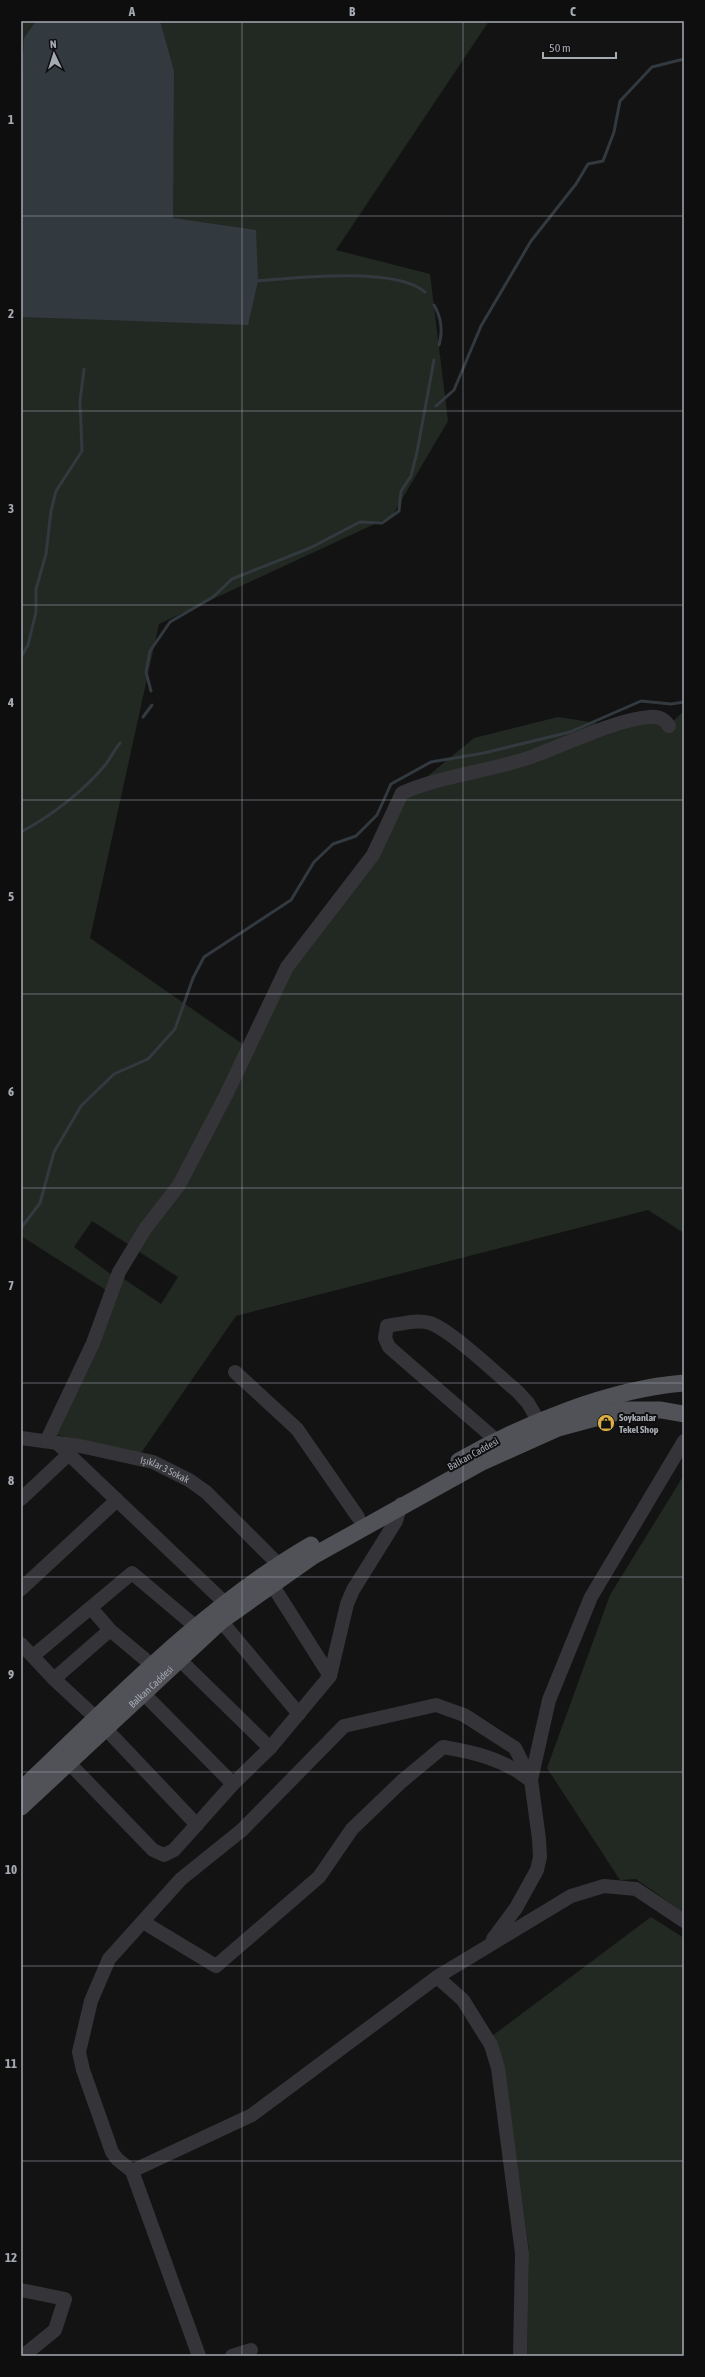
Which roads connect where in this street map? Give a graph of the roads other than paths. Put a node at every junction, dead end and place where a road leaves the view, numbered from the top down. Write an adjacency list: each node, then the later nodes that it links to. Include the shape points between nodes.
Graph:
1 (669, 726): 12 (street, via 665,720 658,717 612,726 489,770 423,784 402,794 373,855 287,967 227,1093 179,1185 145,1229 119,1272)
2 (684, 1371): 5 (main road)
3 (235, 1372): 18 (street, via 297,1430)
4 (684, 1383): 5 (main road, Balkan Caddesi)
5 (659, 1387): 8 (main road, Balkan Caddesi, via 599,1401)
6 (649, 1409): 7 (main road, Balkan Caddesi); 9 (main road, via 658,1416); 17 (main road, Balkan Caddesi, via 606,1413 558,1428 500,1452)
7 (684, 1414)
8 (539, 1422): 11 (main road, Balkan Caddesi); 11 (street, via 518,1392 445,1331 430,1324 415,1322 387,1326 385,1338 390,1347)
9 (684, 1425)
10 (21, 1438): 12 (street, Işıklar 3 Sokak)
11 (496, 1440): 18 (main road, Balkan Caddesi)
12 (52, 1441): 14 (street); 19 (street, Işıklar 3 Sokak, via 143,1458 189,1480 221,1506)
13 (684, 1442): 38 (street, via 591,1597 549,1700)
14 (69, 1454): 15 (street); 16 (street)
15 (21, 1499)
16 (117, 1500): 21 (street); 22 (street)
17 (402, 1504): 19 (main road, Balkan Caddesi, via 312,1556); 31 (street, via 396,1521 352,1590)
18 (358, 1517): 19 (main road, Balkan Caddesi)
19 (282, 1569): 20 (main road, Balkan Caddesi); 22 (main road, Balkan Caddesi)
20 (271, 1584): 24 (main road, Balkan Caddesi); 31 (street)
21 (21, 1589)
22 (224, 1602): 25 (main road, Balkan Caddesi)
23 (91, 1608): 25 (street, via 132,1573); 26 (street); 28 (street)
24 (221, 1621): 29 (main road, Balkan Caddesi); 34 (street)
25 (196, 1627): 30 (main road, Balkan Caddesi)
26 (110, 1630): 30 (street); 32 (street)
27 (21, 1644): 28 (street)
28 (33, 1656): 32 (street)
29 (179, 1659): 33 (main road, Balkan Caddesi); 36 (street)
30 (153, 1666): 35 (main road, Balkan Caddesi)
31 (330, 1676): 34 (street)
32 (54, 1679): 35 (street)
33 (143, 1693): 35 (main road, Balkan Caddesi); 39 (street)
34 (299, 1714): 36 (street)
35 (100, 1722): 37 (main road, Balkan Caddesi); 40 (main road, Balkan Caddesi); 42 (street)
36 (270, 1748): 39 (street)
37 (69, 1763): 41 (main road, Balkan Caddesi); 42 (street, via 158,1853 164,1855 174,1850)
38 (530, 1780): 44 (street, via 512,1766 467,1751 443,1747 401,1782 352,1829 319,1878 216,1966); 44 (street, via 515,1748 464,1715 436,1706 344,1726 242,1830 182,1879); 45 (street, via 539,1839 540,1857 537,1870 516,1908)
39 (233, 1784): 42 (street)
40 (21, 1790)
41 (21, 1807)
42 (197, 1825)
43 (684, 1921): 45 (street, via 636,1889 604,1886 571,1896)
44 (143, 1922): 47 (street, via 109,1959 89,2008 79,2052 112,2152)
45 (489, 1945): 46 (street)
46 (437, 1977): 47 (street, via 252,2115); 53 (street, via 463,2000 491,2045 498,2068 522,2253)
47 (132, 2171): 51 (street)
48 (21, 2290): 50 (street, via 65,2299 55,2330)
49 (251, 2350): 52 (street)
50 (23, 2356)
51 (199, 2356)
52 (232, 2356)
53 (520, 2356)

